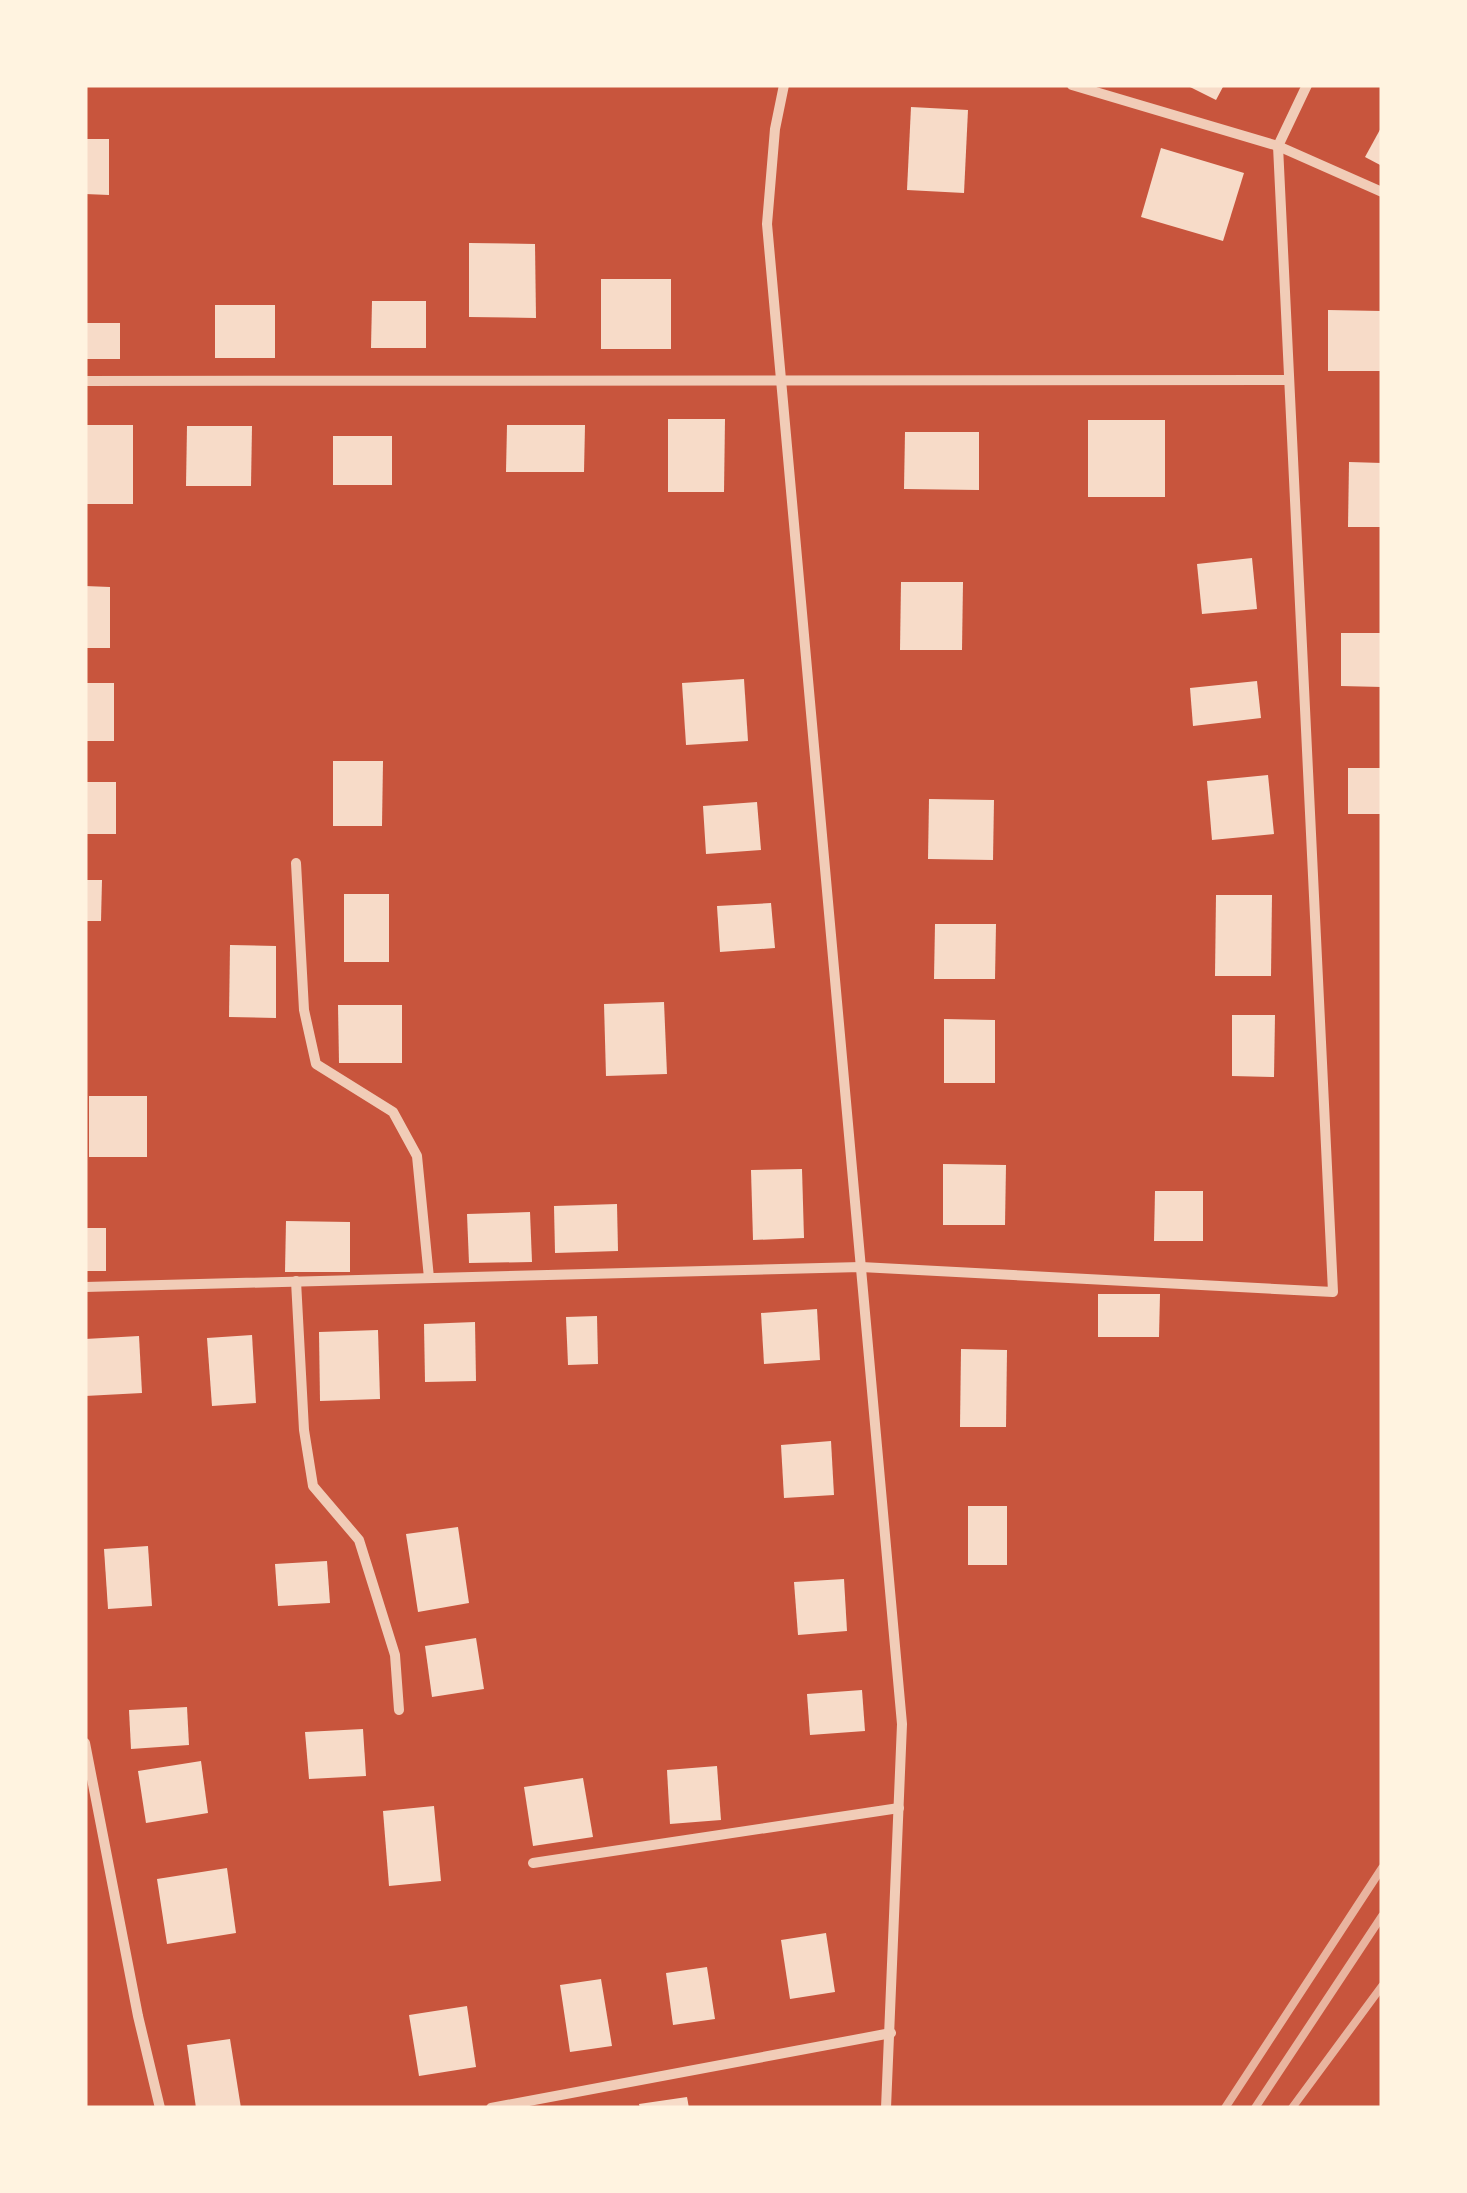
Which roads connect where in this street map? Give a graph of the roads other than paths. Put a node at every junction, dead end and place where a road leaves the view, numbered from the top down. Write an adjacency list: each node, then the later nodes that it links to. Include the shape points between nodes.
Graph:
1 (784, 85): 6 (street, via 767,224)
2 (1072, 85): 4 (street)
3 (1307, 85): 4 (street)
4 (1278, 146): 5 (street); 7 (street)
5 (1382, 192)
6 (781, 379): 7 (street); 8 (street); 10 (street)
7 (1289, 380): 10 (street, via 1333,1292)
8 (85, 381)
9 (296, 863): 11 (street, via 304,1010 316,1064 393,1112 417,1156)
10 (861, 1268): 11 (street); 16 (street, via 902,1724)
11 (430, 1278): 12 (street)
12 (296, 1282): 13 (street); 14 (street, via 313,1486 359,1540 395,1655)
13 (85, 1287)
14 (398, 1710)
15 (85, 1743): 19 (street)
16 (899, 1808): 17 (street); 18 (street)
17 (533, 1863)
18 (891, 2033): 20 (street); 21 (street)
19 (160, 2108)
20 (491, 2108)
21 (886, 2108)

